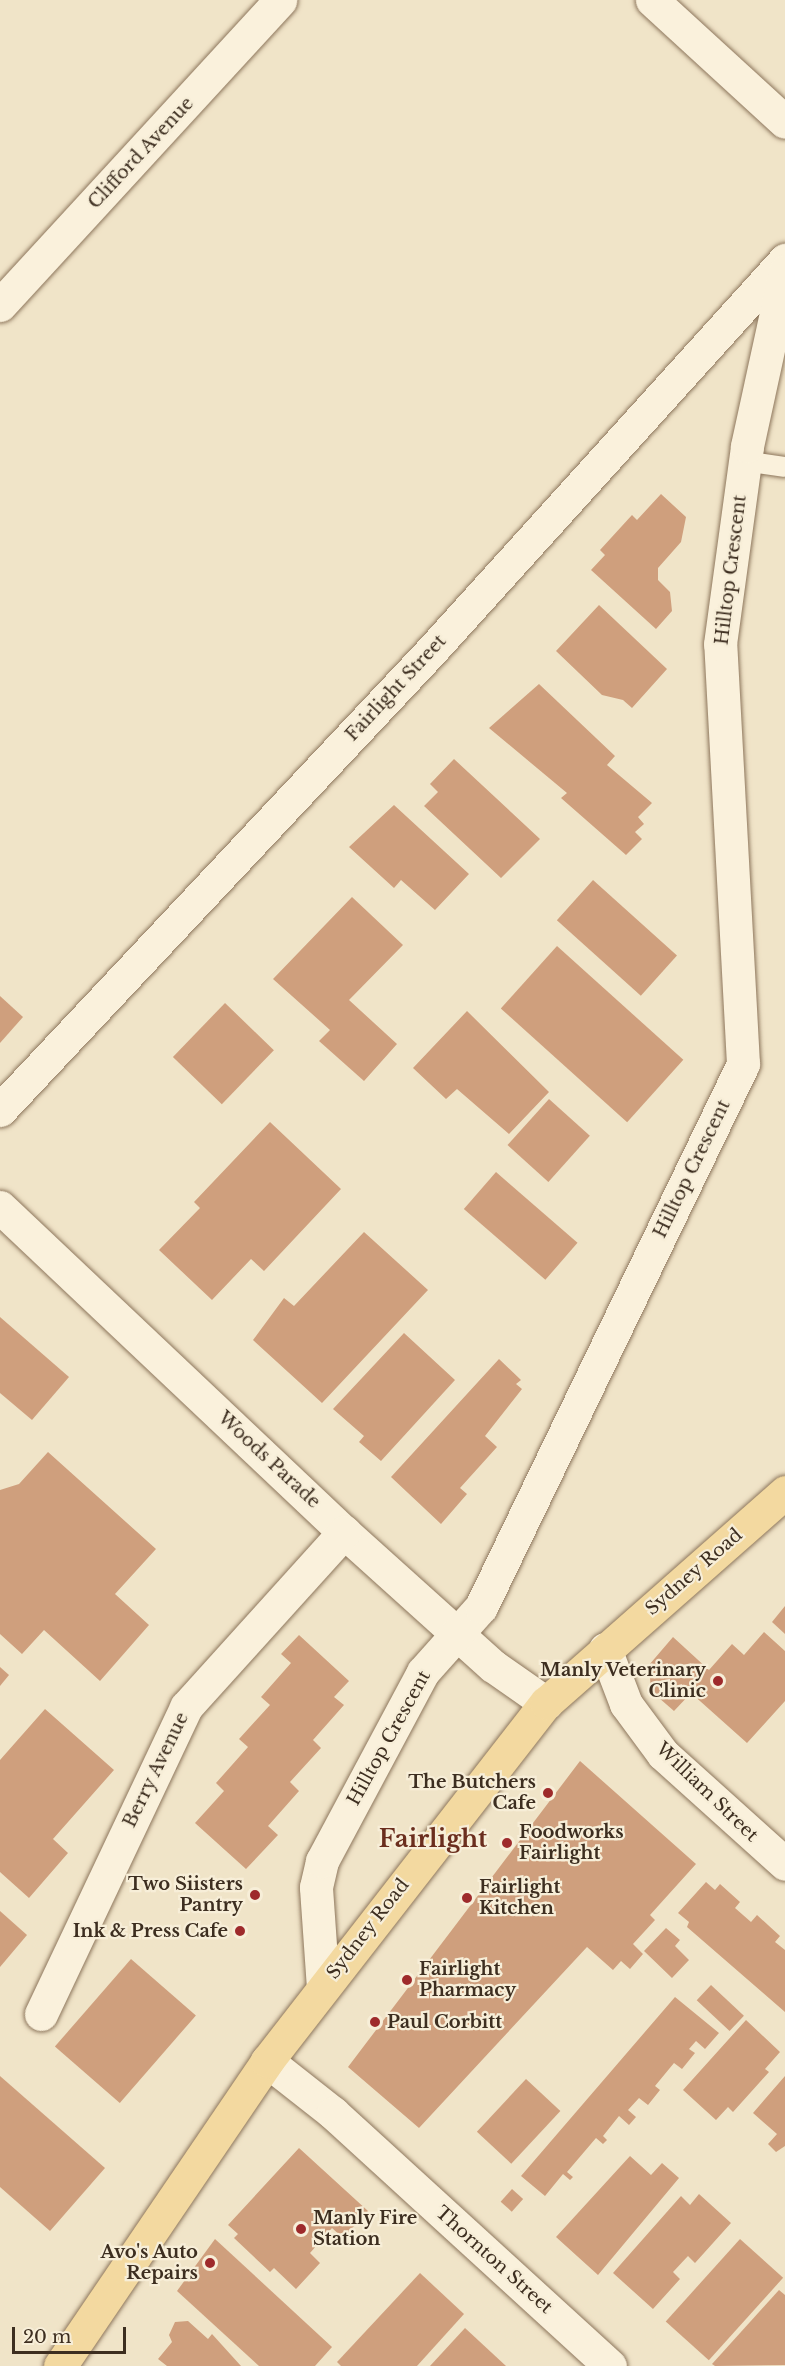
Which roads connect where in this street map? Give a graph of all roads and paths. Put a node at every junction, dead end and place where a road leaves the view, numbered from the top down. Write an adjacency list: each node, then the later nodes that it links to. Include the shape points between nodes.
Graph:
1 (280, 0): 6 (street, Clifford Avenue)
2 (652, 0): 3 (street)
3 (785, 122)
4 (785, 260): 9 (street, Fairlight Street, via 433,649)
5 (785, 271): 7 (street, Hilltop Crescent)
6 (0, 305)
7 (744, 461): 8 (lane); 13 (street, Hilltop Crescent, via 720,644 742,1064 481,1607)
8 (785, 467)
9 (0, 1110)
10 (0, 1207): 12 (street, Woods Parade)
11 (785, 1492): 14 (main road, Sydney Road)
12 (345, 1532): 13 (street, Woods Parade); 18 (street, Berry Avenue, via 186,1707)
13 (460, 1636): 15 (street, Woods Parade, via 505,1677); 17 (street, Hilltop Crescent, via 423,1672 322,1861 316,1887)
14 (605, 1649): 15 (main road, Sydney Road); 16 (street, William Street, via 626,1704 663,1754)
15 (546, 1703): 17 (main road, Sydney Road)
16 (785, 1864)
17 (323, 1988): 19 (main road, Sydney Road)
18 (41, 2014)
19 (267, 2061): 20 (main road, Sydney Road); 21 (street, Thornton Street, via 333,2113)
20 (60, 2366)
21 (610, 2366)

